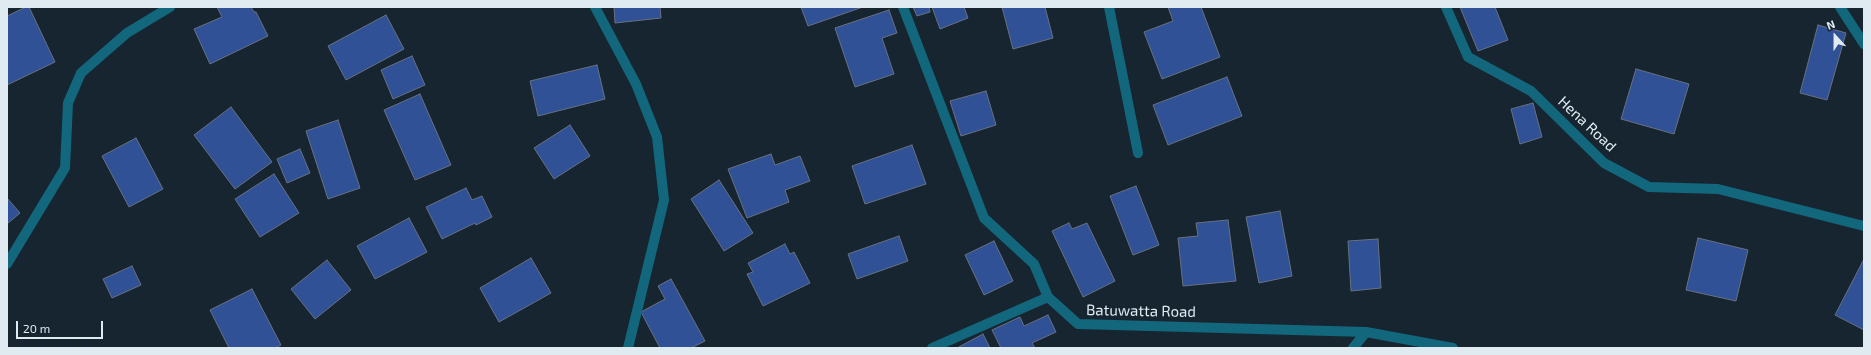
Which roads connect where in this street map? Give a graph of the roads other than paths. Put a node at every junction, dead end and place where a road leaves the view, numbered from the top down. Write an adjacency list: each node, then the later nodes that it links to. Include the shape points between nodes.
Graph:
1 (170, 7): 10 (street, via 127,32 81,73 68,103 65,168)
2 (595, 7): 13 (street, via 636,84 657,137 664,200)
3 (903, 7): 11 (street, Batuwatta Road, via 984,218 1034,264)
4 (1109, 7): 8 (street)
5 (1446, 7): 9 (street, Hena Road, via 1468,57 1531,91 1604,163 1649,188 1718,189)
6 (1840, 7): 7 (street)
7 (1864, 44)
8 (1138, 153)
9 (1864, 226)
10 (7, 264)
11 (1048, 297): 12 (street, Batuwatta Road, via 1078,324); 14 (street)
12 (1366, 332): 15 (street); 16 (street, Batuwatta Road)
13 (628, 348)
14 (932, 348)
15 (1353, 348)
16 (1453, 348)

